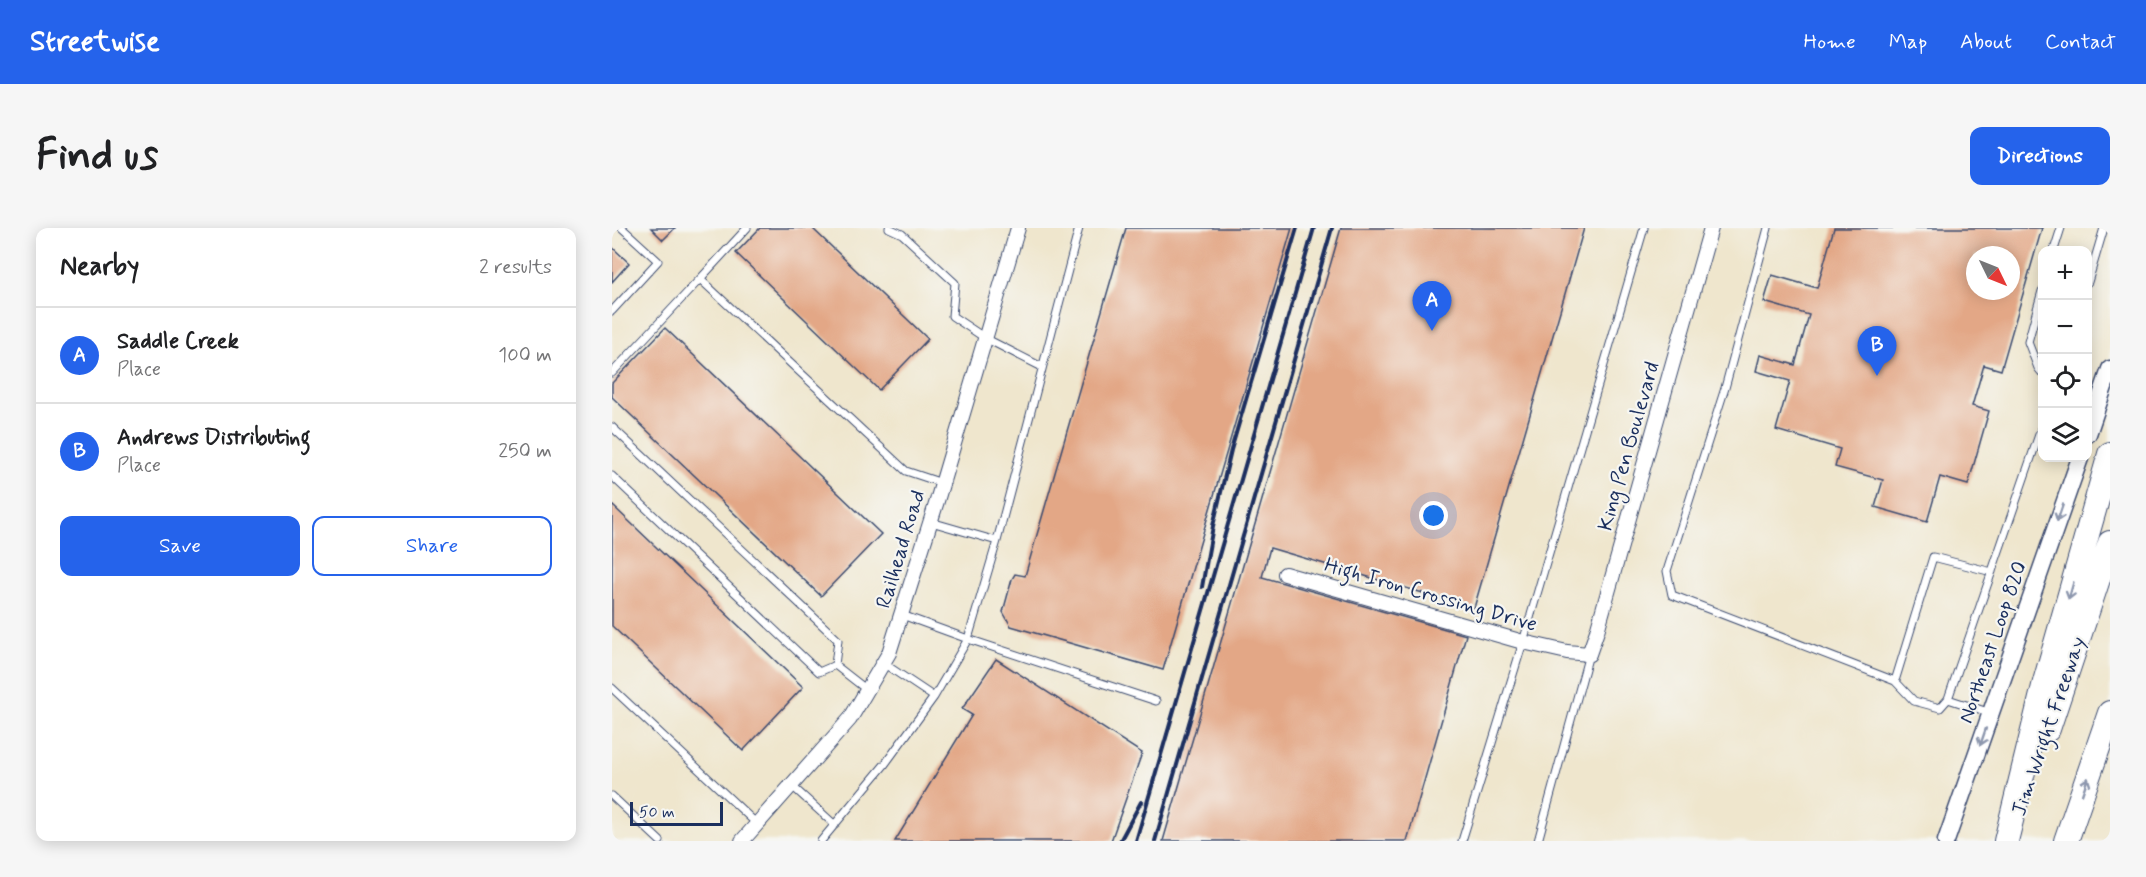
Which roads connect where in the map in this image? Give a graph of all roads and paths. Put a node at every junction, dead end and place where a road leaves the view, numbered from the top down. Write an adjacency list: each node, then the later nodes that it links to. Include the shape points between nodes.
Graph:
1 (622, 228): 15 (lane, via 658,261)
2 (747, 228): 13 (lane)
3 (889, 228): 18 (lane, via 902,234 955,283 952,316)
4 (1018, 228): 18 (street, Railhead Road)
5 (1079, 228): 19 (lane)
6 (1644, 228): 37 (lane)
7 (1711, 228): 38 (street, King Pen Boulevard)
8 (1768, 228): 41 (lane, via 1725,388 1667,571 1672,595)
9 (2061, 228): 11 (lane)
10 (2104, 228): 12 (lane)
11 (2055, 246)
12 (2092, 268)
13 (700, 279): 22 (lane); 29 (lane, via 906,471)
14 (2040, 300): 16 (lane)
15 (612, 311)
16 (2034, 321): 17 (lane); 20 (lane, via 2028,342)
17 (2038, 321)
18 (985, 338): 19 (lane); 29 (street, Railhead Road)
19 (1042, 367): 31 (lane)
20 (2038, 368)
21 (2110, 369): 23 (street)
22 (612, 373)
23 (2092, 417)
24 (612, 427): 40 (lane, via 838,640)
25 (2038, 440): 33 (lane)
26 (2110, 454): 59 (highway, one-way to 59, via 2045,682)
27 (2078, 462): 47 (street, Northeast Loop 820, one-way to 47)
28 (612, 476): 40 (lane, via 819,672)
29 (942, 483): 30 (street, Railhead Road)
30 (931, 522): 31 (lane); 35 (street, Railhead Road)
31 (997, 541): 36 (lane)
32 (2110, 543): 59 (highway, Jim Wright Freeway)
33 (1992, 572): 41 (lane, via 1933,557); 45 (lane)
34 (1285, 574): 37 (street, High Iron Crossing Drive)
35 (902, 615): 36 (lane); 39 (street, Railhead Road)
36 (968, 639): 44 (lane); 46 (lane)
37 (1523, 642): 38 (street, High Iron Crossing Drive); 56 (lane)
38 (1589, 654): 57 (lane)
39 (883, 663): 43 (street, Railhead Road); 44 (lane)
40 (835, 665): 43 (lane)
41 (1895, 681): 45 (lane, via 1914,701 1940,708)
42 (612, 688): 51 (lane)
43 (867, 690): 49 (street, Railhead Road, via 850,719)
44 (934, 697): 52 (lane)
45 (1948, 699): 47 (lane)
46 (1156, 701)
47 (1991, 713): 58 (street, Northeast Loop 820, one-way to 58)
48 (2110, 713): 60 (highway, one-way to 48)
49 (791, 785): 51 (street, Railhead Road); 52 (lane)
50 (612, 796): 53 (lane)
51 (757, 824): 54 (street, Railhead Road)
52 (835, 825): 55 (lane)
53 (660, 841)
54 (742, 841)
55 (821, 841)
56 (1462, 841)
57 (1538, 841)
58 (1946, 841)
59 (2008, 841)
60 (2066, 841)

